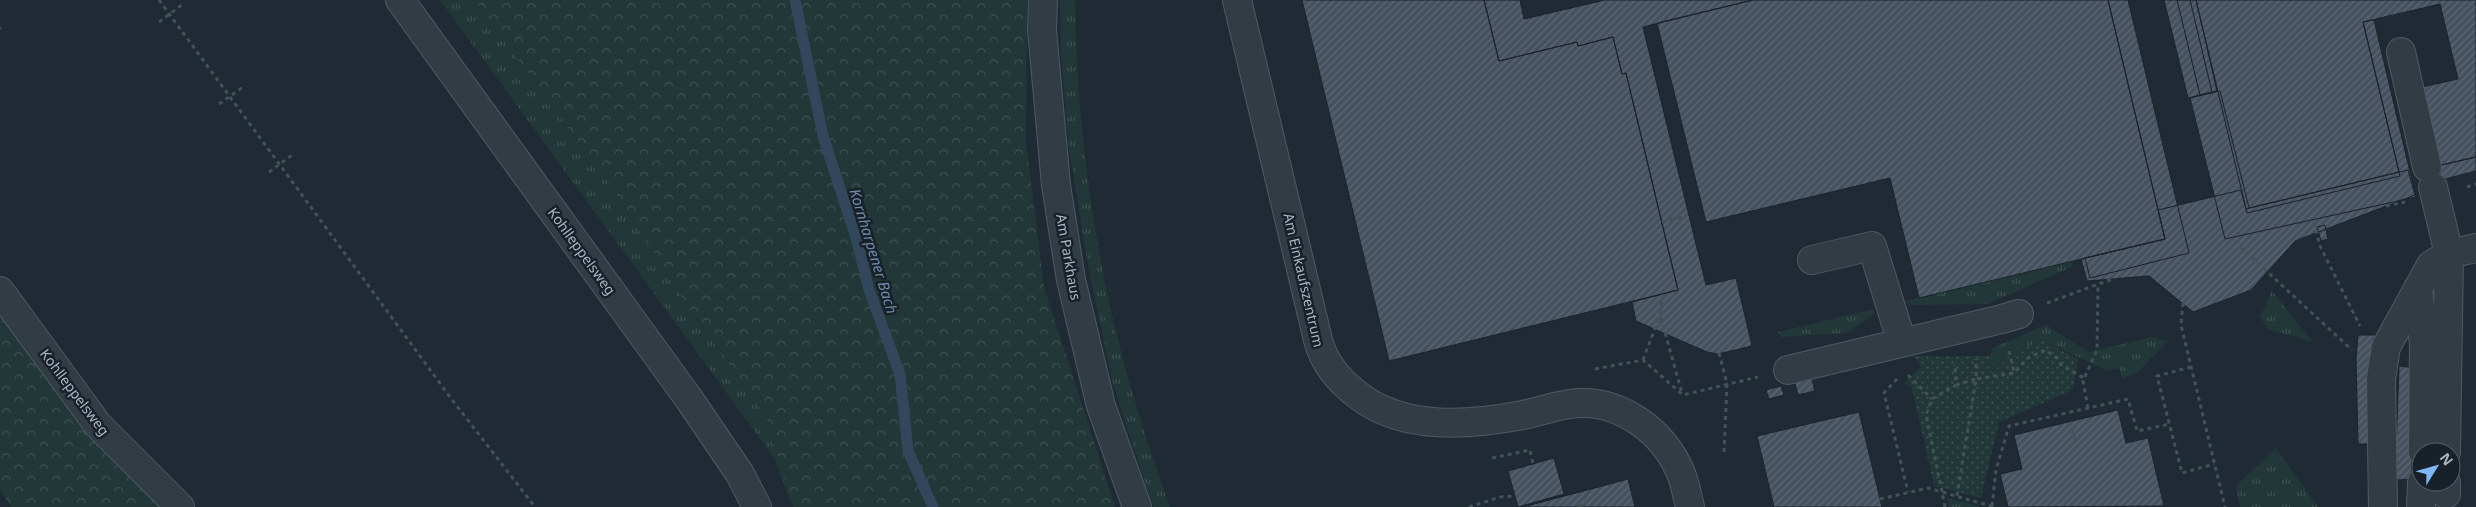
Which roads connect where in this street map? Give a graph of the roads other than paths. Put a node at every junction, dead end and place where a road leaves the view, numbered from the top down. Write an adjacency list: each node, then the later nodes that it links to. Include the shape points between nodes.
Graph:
1 (400, 0): 17 (street, Kohlleppelsweg, via 667,367 740,474)
2 (1043, 0): 18 (street, Am Parkhaus, via 1042,30 1056,185 1071,280 1101,406)
3 (1237, 0): 19 (street, Am Einkaufszentrum, via 1321,352 1332,371 1365,401 1409,420 1434,423 1484,420 1579,403 1610,406 1638,420 1661,441 1680,470)
4 (2401, 52): 6 (street)
5 (2476, 248): 6 (street)
6 (2449, 254): 8 (street, via 2430,265); 14 (street)
7 (1812, 260): 11 (street, via 1872,246)
8 (2418, 288): 13 (street, via 2424,344); 20 (street, via 2386,347 2381,379)
9 (0, 291): 16 (street, Kohlleppelsweg, via 98,425)
10 (2019, 314): 11 (street)
11 (1902, 343): 12 (street)
12 (1788, 370)
13 (2422, 442)
14 (2446, 442)
15 (2421, 492): 21 (street)
16 (180, 507)
17 (757, 507)
18 (1137, 507)
19 (1690, 507)
20 (2383, 507)
21 (2420, 507)

